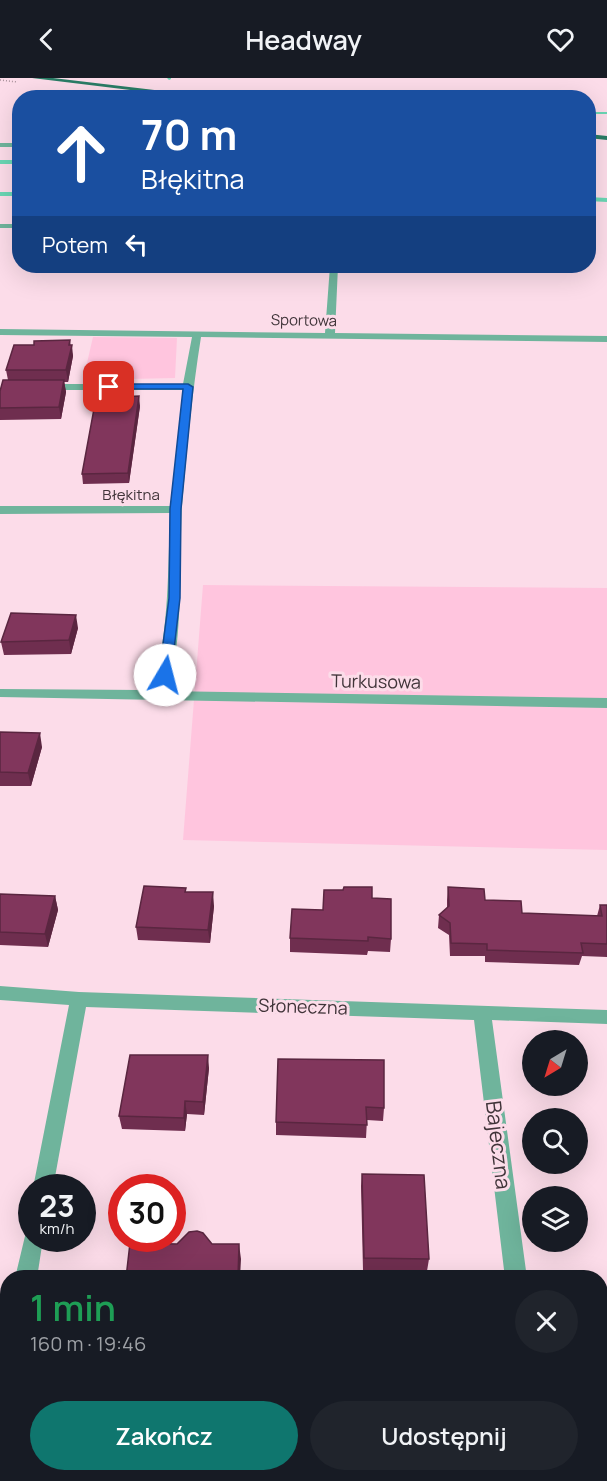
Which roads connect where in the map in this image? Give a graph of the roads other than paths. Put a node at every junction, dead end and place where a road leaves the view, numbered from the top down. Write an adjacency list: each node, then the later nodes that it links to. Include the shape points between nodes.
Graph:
1 (35, 78): 2 (main road)
2 (145, 90)
3 (333, 273): 6 (street)
4 (0, 332): 5 (street, Sportowa)
5 (197, 334): 6 (street, Sportowa); 9 (street, Błękitna)
6 (330, 336): 7 (street, Sportowa)
7 (607, 339)
8 (35, 387): 9 (street)
9 (188, 387): 10 (street, Błękitna)
10 (176, 509): 11 (street, Błękitna); 13 (street, via 174,598 165,675 160,687)
11 (0, 510)
12 (0, 693): 13 (street, Turkusowa)
13 (145, 695): 14 (street, Turkusowa)
14 (607, 703)
15 (0, 993): 16 (street, Słoneczna)
16 (79, 999): 17 (street, Słoneczna); 19 (street)
17 (482, 1012): 18 (street, Słoneczna); 22 (street, Bajeczna)
18 (607, 1017)
19 (46, 1174)
20 (31, 1252): 21 (street)
21 (27, 1270)
22 (515, 1270)

